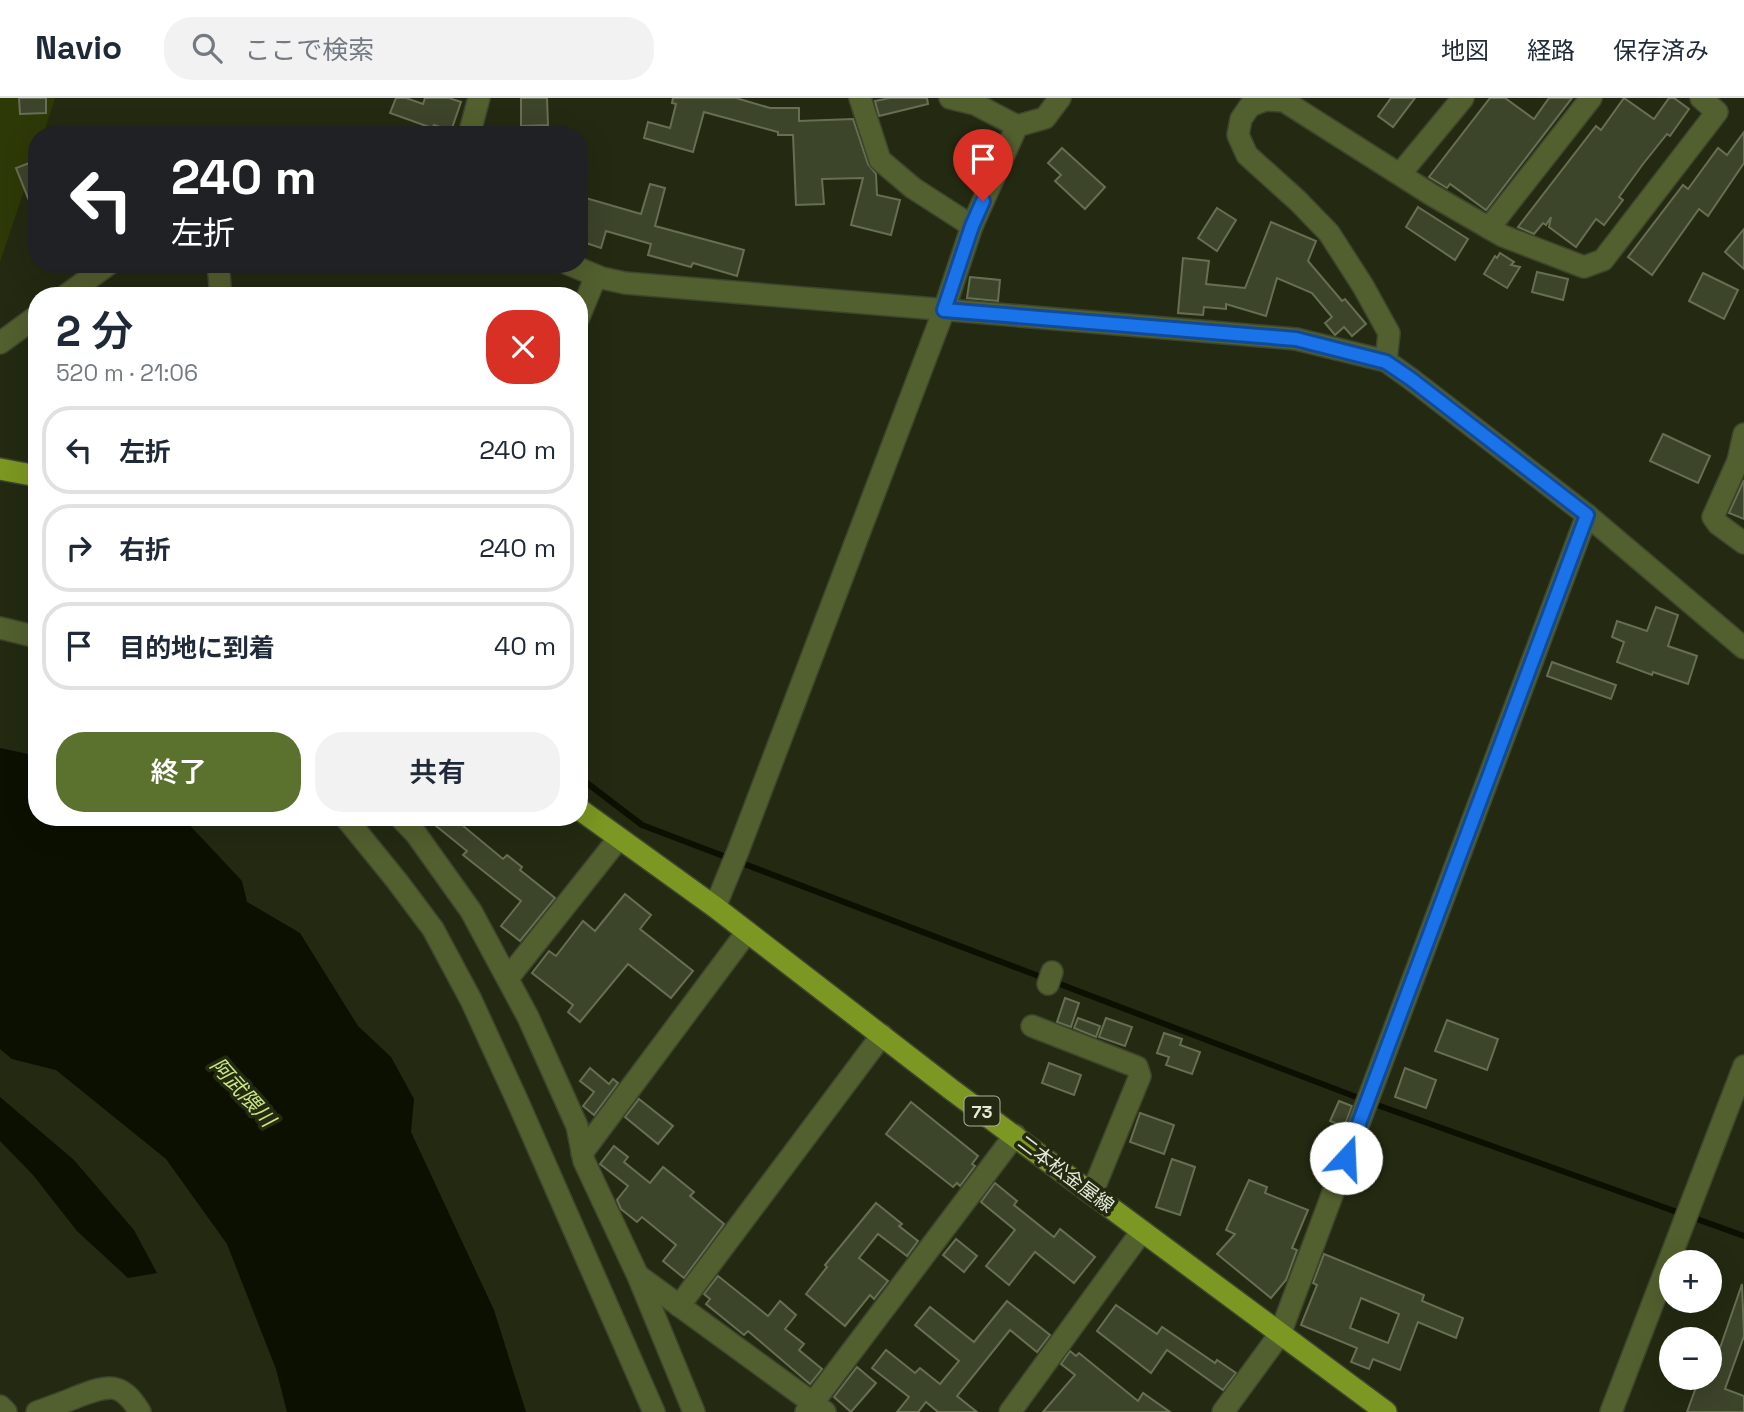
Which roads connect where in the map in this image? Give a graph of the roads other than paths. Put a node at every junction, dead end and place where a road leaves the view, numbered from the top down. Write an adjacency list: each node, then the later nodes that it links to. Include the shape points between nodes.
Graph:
1 (479, 98): 8 (street)
2 (860, 98): 11 (street, via 880,160 913,188)
3 (950, 98): 9 (street, via 975,104)
4 (1060, 98): 9 (street, via 1045,118)
5 (1463, 98): 10 (street)
6 (1591, 98): 12 (street)
7 (1701, 98): 12 (street, via 1717,112 1603,260 1584,267)
8 (471, 126)
9 (1017, 126): 11 (street)
10 (1401, 174): 12 (street); 21 (street, via 1284,102 1265,100 1250,106 1241,119 1238,135 1247,155 1329,233 1363,286 1389,333)
11 (972, 226): 18 (street)
12 (1489, 228)
13 (97, 273): 16 (street)
14 (588, 273): 15 (street)
15 (596, 276): 17 (street); 18 (street, via 625,283)
16 (77, 287)
17 (588, 295)
18 (944, 310): 21 (street, via 1296,339); 34 (street)
19 (28, 323): 20 (street)
20 (0, 343)
21 (1386, 362): 25 (street)
22 (1744, 434): 26 (street, via 1738,461 1713,517)
23 (0, 469): 24 (main road)
24 (28, 474)
25 (1587, 515): 29 (street); 46 (street)
26 (1744, 544)
27 (0, 628): 28 (street)
28 (28, 635)
29 (1740, 640)
30 (588, 815): 33 (main road, 二本松金屋線 / 73)
31 (352, 826): 52 (street, via 433,929 471,1000)
32 (408, 826): 36 (street, via 471,911)
33 (619, 838): 34 (main road, 二本松金屋線 / 73); 36 (street)
34 (715, 907): 35 (main road, 二本松金屋線 / 73)
35 (747, 932): 38 (main road, 二本松金屋線 / 73); 41 (street)
36 (508, 978): 41 (street, via 577,1126)
37 (1032, 1026): 42 (street, via 1137,1067 1140,1076)
38 (882, 1035): 40 (main road, 二本松金屋線 / 73); 45 (street)
39 (1744, 1066): 57 (street)
40 (1015, 1135): 42 (main road, 二本松金屋線 / 73); 48 (street)
41 (582, 1153): 44 (street)
42 (1092, 1194): 43 (main road, 二本松金屋線 / 73)
43 (1142, 1231): 46 (main road, 二本松金屋線 / 73); 54 (street)
44 (638, 1276): 45 (street); 53 (street)
45 (679, 1306): 48 (street)
46 (1280, 1334): 55 (street); 56 (main road, 二本松金屋線 / 73)
47 (0, 1406): 49 (street)
48 (815, 1409)
49 (6, 1412)
50 (37, 1412): 51 (street, via 104,1387 124,1392)
51 (140, 1412)
52 (654, 1412)
53 (694, 1412)
54 (1010, 1412)
55 (1223, 1412)
56 (1386, 1412)
57 (1611, 1412)

